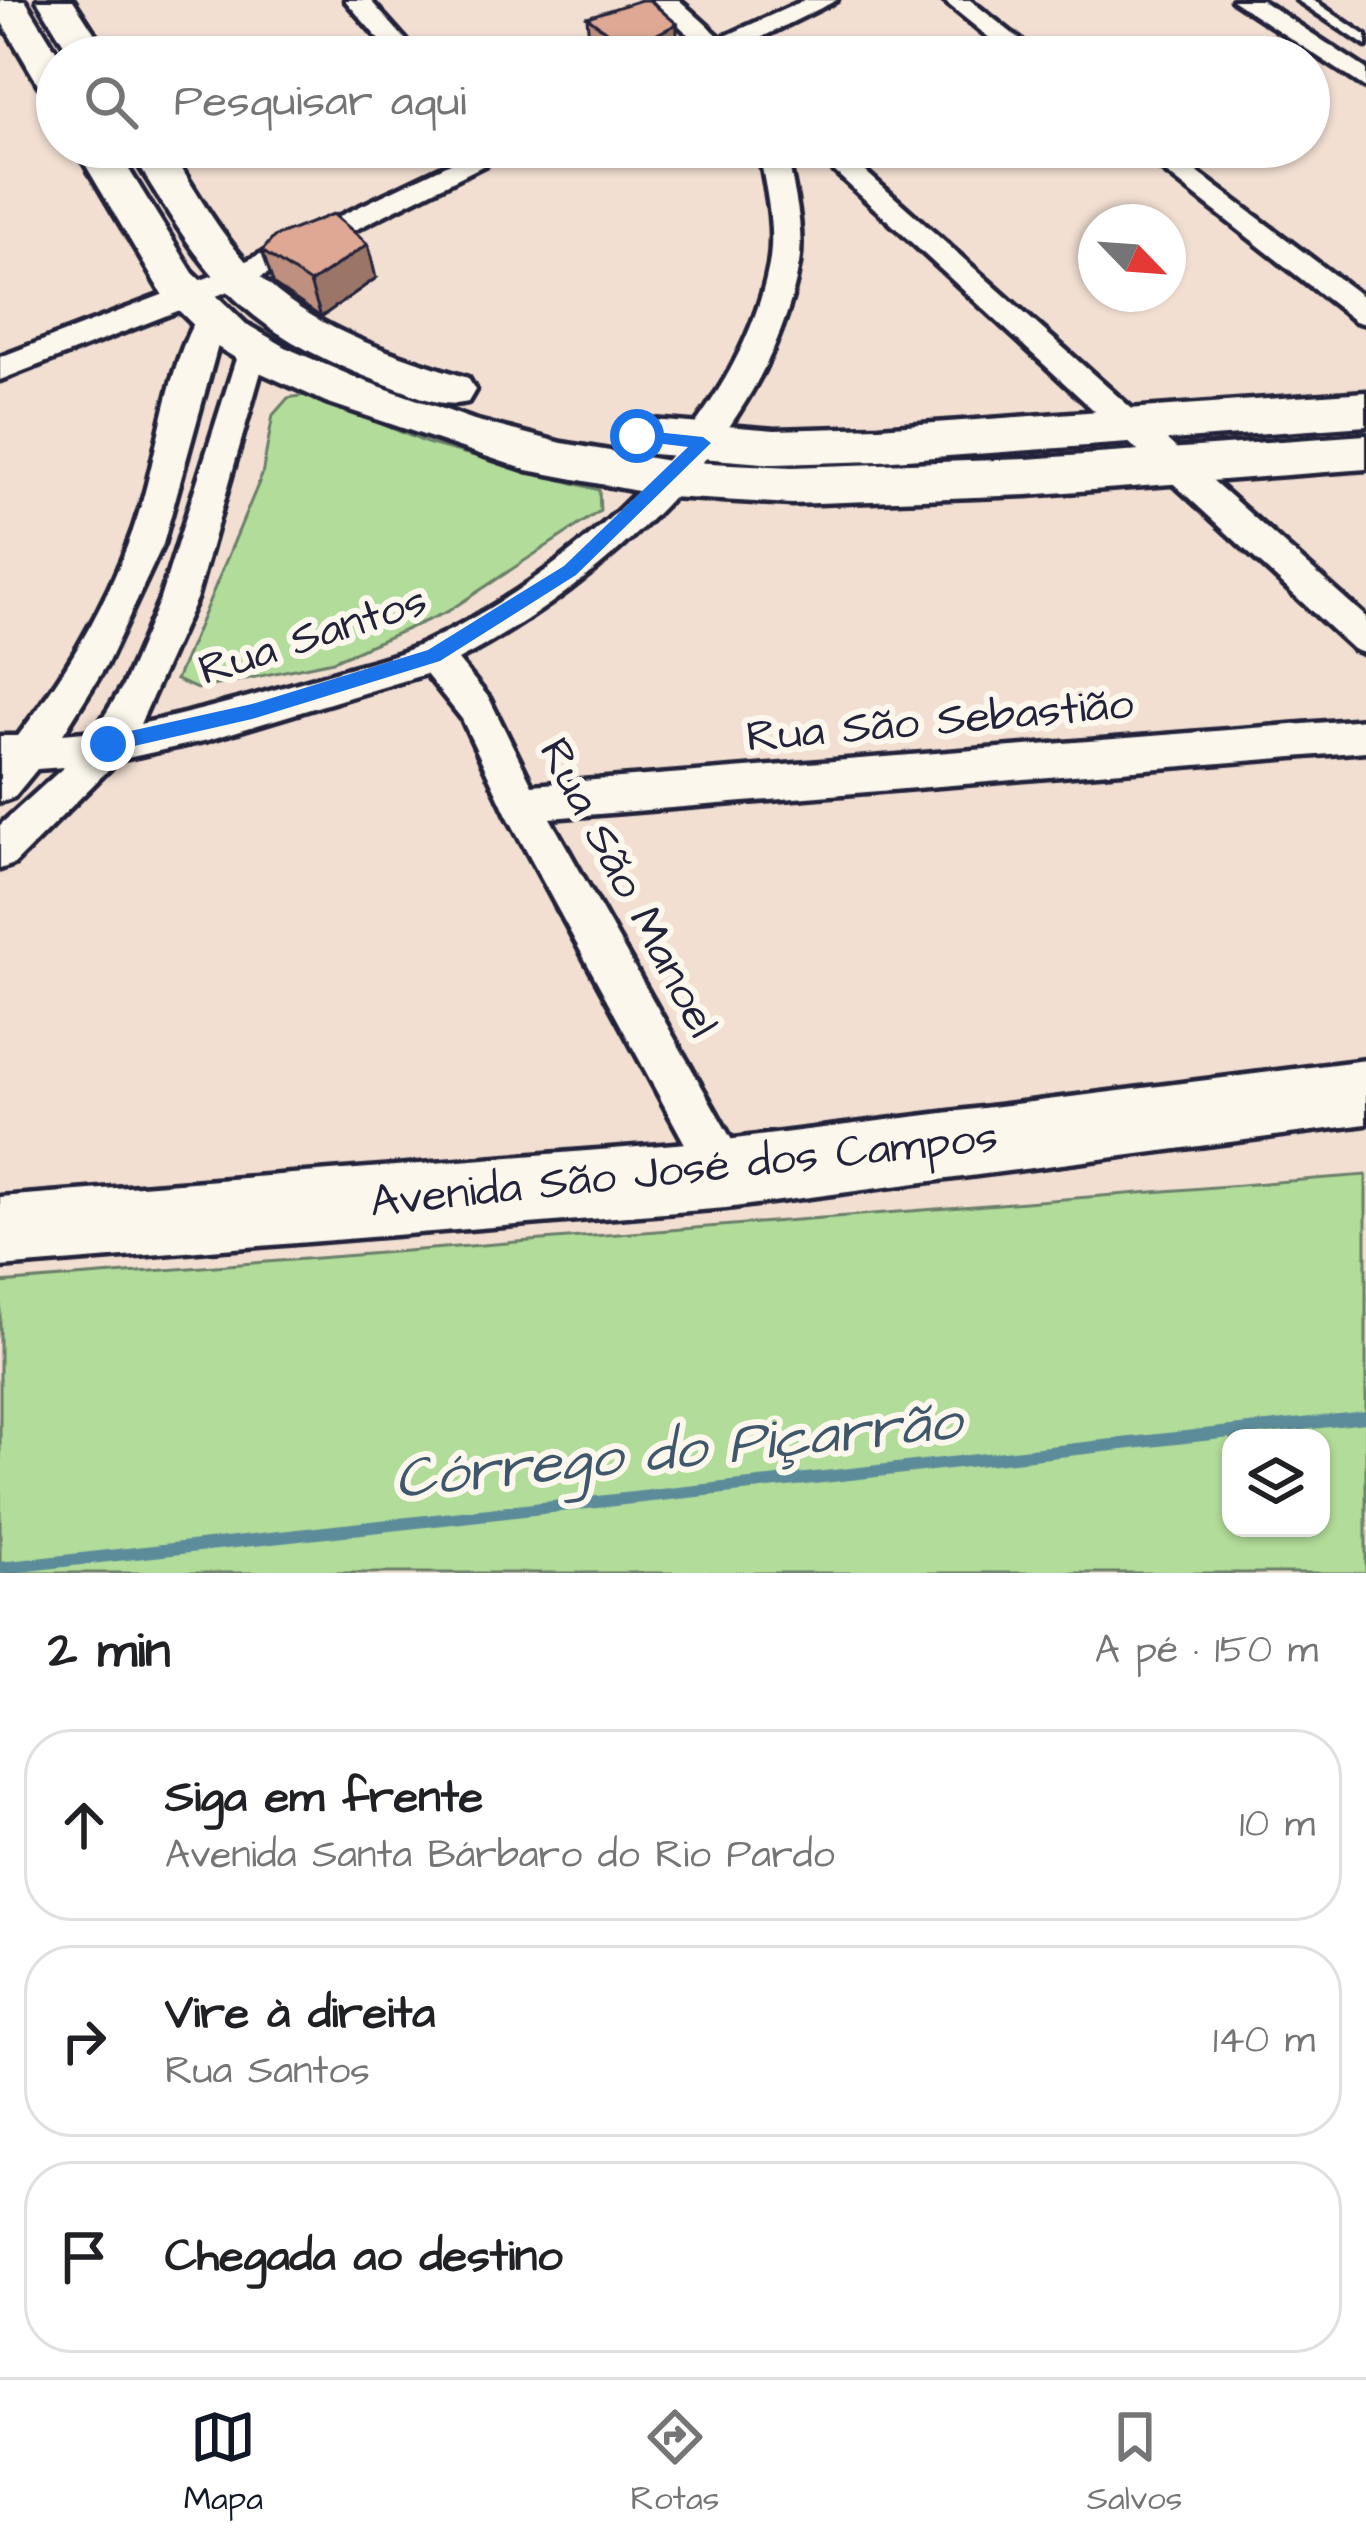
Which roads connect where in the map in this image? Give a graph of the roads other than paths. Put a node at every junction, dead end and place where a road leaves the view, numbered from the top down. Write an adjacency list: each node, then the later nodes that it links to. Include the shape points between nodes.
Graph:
1 (7, 0): 16 (main road)
2 (55, 0): 9 (main road)
3 (358, 0): 10 (street)
4 (664, 0): 11 (street)
5 (824, 0): 12 (street)
6 (955, 0): 13 (street)
7 (1244, 0): 14 (street)
8 (1304, 0): 15 (lane)
9 (78, 36)
10 (390, 36)
11 (698, 36)
12 (751, 36)
13 (1002, 36)
14 (1301, 36)
15 (1366, 42)
16 (36, 49)
17 (1330, 55): 18 (street)
18 (1365, 77)
19 (108, 168): 26 (main road)
20 (162, 168): 25 (main road)
21 (457, 168): 25 (street)
22 (776, 168): 32 (street, Rua Santos, via 784,217 780,281 757,350)
23 (846, 168): 31 (street)
24 (1175, 168): 27 (street)
25 (236, 277): 26 (street); 32 (main road, via 307,331 434,384 578,428)
26 (199, 308): 28 (main road); 29 (street); 40 (street, via 157,510 89,663)
27 (1366, 314)
28 (254, 347): 35 (main road, via 430,423 568,462); 39 (street, via 170,620)
29 (0, 369)
30 (1366, 409): 31 (main road)
31 (1135, 426): 32 (main road, via 879,445); 34 (street)
32 (703, 443): 35 (street, Rua Santos)
33 (1366, 452): 34 (main road)
34 (1174, 466): 35 (main road, via 844,484); 36 (street)
35 (667, 479): 37 (street, Rua Santos, via 570,571)
36 (1366, 639)
37 (434, 656): 39 (street, Rua Santos, via 252,712); 42 (street, Rua São Manoel, via 476,709)
38 (1366, 735): 42 (street, Rua São Sebastião)
39 (108, 744): 40 (street, Rua Santos); 43 (street)
40 (14, 753): 41 (street)
41 (0, 785)
42 (521, 803): 45 (street, Rua São Manoel)
43 (0, 851)
44 (1366, 1092): 45 (main road, Avenida São José dos Campos)
45 (726, 1174): 46 (main road, Avenida São José dos Campos)
46 (0, 1232)

